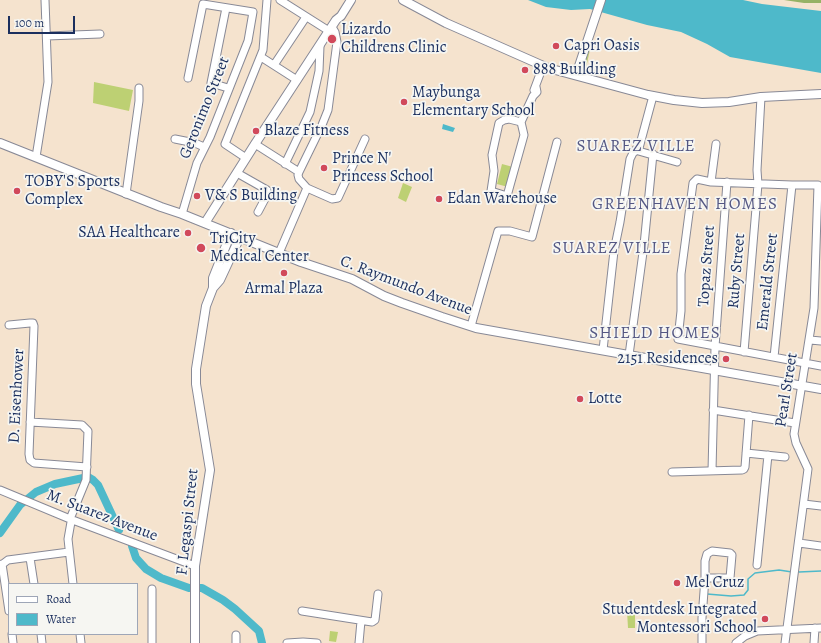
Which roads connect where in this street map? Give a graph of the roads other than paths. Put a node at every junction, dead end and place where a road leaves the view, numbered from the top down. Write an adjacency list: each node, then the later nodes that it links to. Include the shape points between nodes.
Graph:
1 (45, 0): 12 (street)
2 (267, 0): 14 (street)
3 (280, 0): 9 (street)
4 (345, 0): 10 (main road, via 336,13)
5 (351, 0): 10 (main road)
6 (404, 0): 16 (main road, via 446,23)
7 (600, 0): 17 (main road)
8 (226, 8): 18 (street, via 203,4); 21 (street, via 211,83); 21 (street, Geronimo Street, via 253,12 248,41)
9 (306, 17): 10 (street); 15 (street)
10 (332, 26): 13 (main road); 40 (street, via 337,47 328,110)
11 (100, 34): 12 (street)
12 (47, 36): 35 (street, via 48,82)
13 (320, 46): 19 (main road); 38 (street, via 319,71 310,112)
14 (261, 57): 15 (street); 36 (street, via 225,144)
15 (274, 65): 19 (street)
16 (543, 66): 17 (main road); 25 (street, via 536,87 537,92)
17 (576, 75): 23 (main road)
18 (188, 78)
19 (297, 80): 30 (main road)
20 (139, 88): 46 (street)
21 (228, 88): 32 (street, Geronimo Street)
22 (821, 94): 24 (main road)
23 (653, 96): 24 (main road, via 702,103); 33 (street, via 639,148)
24 (761, 97): 43 (street, Ruby Street)
25 (521, 122): 25 (street, via 524,135 507,196 491,192 494,171 492,155 499,123 509,119)
26 (174, 139): 32 (street)
27 (365, 139): 45 (street, via 338,198 332,199)
28 (557, 142): 56 (street, via 532,237 510,231 498,231)
29 (0, 143): 35 (main road, C. Raymundo Avenue)
30 (255, 144): 36 (main road); 38 (street)
31 (716, 144): 41 (street)
32 (204, 146): 48 (street, Geronimo Street)
33 (635, 150): 34 (street); 60 (street, via 630,159 614,251)
34 (653, 154): 37 (street); 62 (street)
35 (36, 157): 46 (main road, C. Raymundo Avenue)
36 (246, 158): 39 (main road)
37 (677, 162)
38 (286, 164): 40 (street)
39 (237, 173): 47 (street, via 268,191); 49 (main road)
40 (299, 174): 45 (street, via 299,180)
41 (711, 182): 42 (street); 59 (street, via 694,180 681,274 678,339)
42 (727, 182): 43 (street); 59 (street, Topaz Street)
43 (758, 184): 44 (street); 61 (street, Ruby Street)
44 (792, 185): 54 (street, Pearl Street, via 818,185); 63 (street, Emerald Street)
45 (307, 188): 52 (street)
46 (126, 194): 48 (main road, C. Raymundo Avenue)
47 (258, 212)
48 (182, 214): 49 (main road, C. Raymundo Avenue)
49 (205, 223): 50 (main road, C. Raymundo Avenue)
50 (231, 233): 51 (main road, C. Raymundo Avenue); 53 (main road, F. Legaspi Street, via 213,278)
51 (240, 237): 52 (main road, C. Raymundo Avenue); 53 (main road, F. Legaspi Street, via 220,280)
52 (279, 253): 56 (main road, C. Raymundo Avenue, via 352,279 384,296)
53 (213, 288): 89 (main road, F. Legaspi Street, via 206,306 196,369 196,384 210,470)
54 (818, 308): 57 (street, Pearl Street)
55 (9, 325): 71 (street, D. Eisenhower, via 32,323 34,326)
56 (471, 326): 60 (main road, C. Raymundo Avenue)
57 (810, 340): 58 (street); 64 (street, Pearl Street)
58 (821, 341)
59 (715, 347): 61 (street); 66 (street, Topaz Street)
60 (603, 350): 62 (main road, C. Raymundo Avenue)
61 (744, 352): 63 (street)
62 (629, 355): 66 (main road, C. Raymundo Avenue)
63 (774, 357): 64 (street)
64 (805, 363): 65 (street); 67 (street, Pearl Street)
65 (821, 366)
66 (714, 370): 67 (main road, C. Raymundo Avenue); 69 (street, Topaz Street)
67 (802, 386): 68 (main road, C. Raymundo Avenue); 72 (street, Pearl Street)
68 (821, 389)
69 (713, 410): 70 (street); 76 (street, Topaz Street)
70 (749, 415): 72 (street); 73 (street)
71 (30, 422): 78 (street, D. Eisenhower, via 28,454 32,462); 78 (street, via 86,427)
72 (795, 423): 80 (street, Pearl Street, via 794,438 808,468)
73 (746, 453): 74 (street); 76 (street, via 745,467 742,470)
74 (768, 454): 75 (street); 88 (street)
75 (785, 457)
76 (712, 471): 77 (street)
77 (672, 472)
78 (87, 473): 82 (street)
79 (0, 490): 82 (street, M. Suarez Avenue)
80 (804, 504): 81 (street); 83 (street, Pearl Street)
81 (821, 506)
82 (69, 518): 85 (street); 89 (street, M. Suarez Avenue)
83 (799, 543): 84 (street); 99 (street, Pearl Street)
84 (821, 546)
85 (69, 552): 86 (street); 92 (street)
86 (30, 558): 87 (street, via 8,560); 91 (street)
87 (1, 565): 95 (street)
88 (757, 565)
89 (195, 566): 102 (main road, F. Legaspi Street)
90 (705, 578): 90 (street, via 707,554 712,551 732,555 730,578); 107 (street)
91 (34, 583)
92 (73, 583)
93 (152, 589): 101 (street)
94 (378, 594): 97 (street, via 374,622)
95 (8, 606)
96 (302, 611): 97 (street)
97 (361, 621): 106 (street)
98 (818, 628): 99 (street); 110 (street)
99 (787, 629): 108 (street, via 758,631); 109 (street, Pearl Street)
100 (236, 635): 103 (street)
101 (152, 643)
102 (195, 643)
103 (236, 643)
104 (287, 643): 105 (street)
105 (317, 643)
106 (359, 643)
107 (702, 643)
108 (736, 643)
109 (786, 643)
110 (814, 643)

